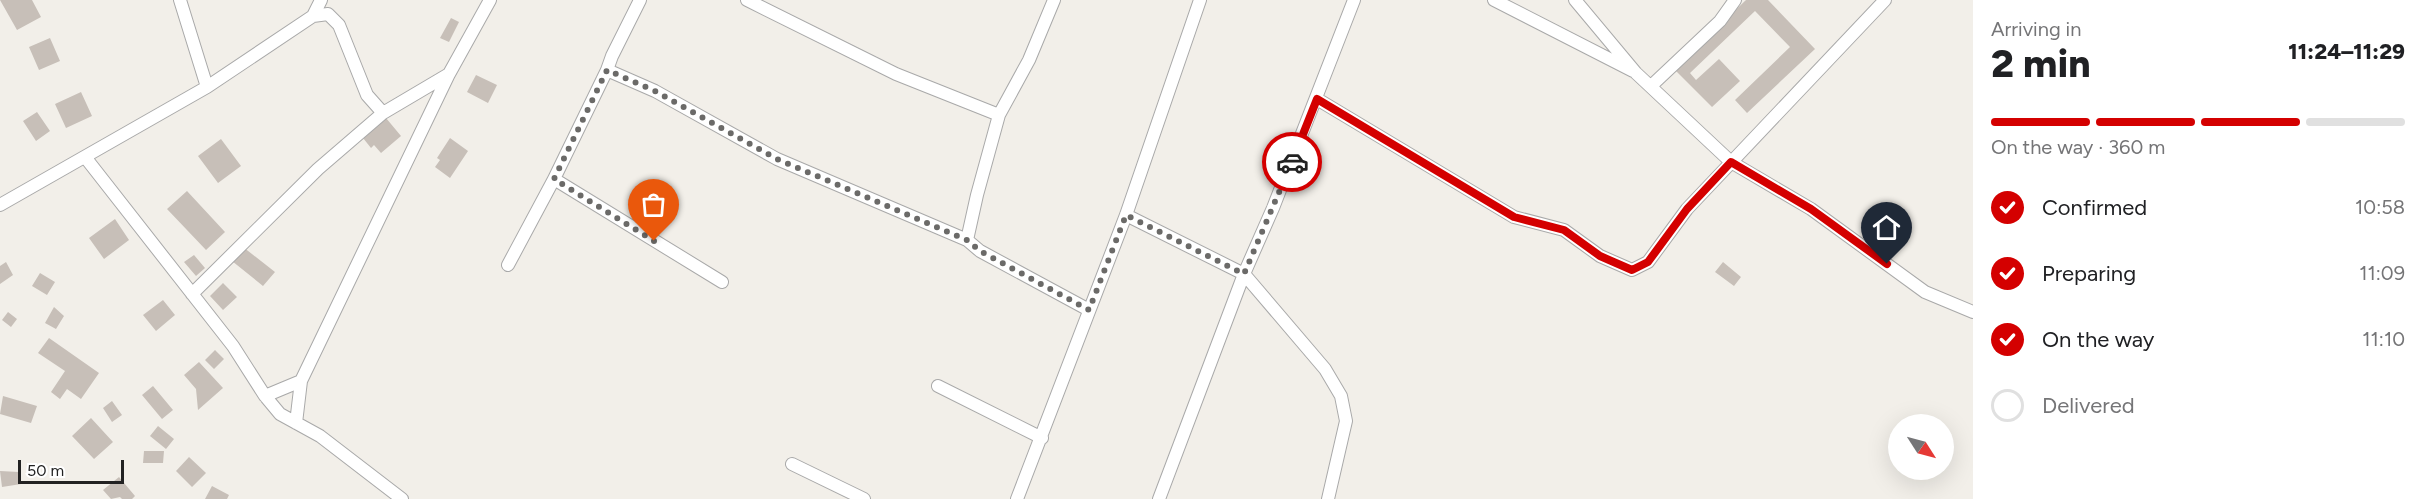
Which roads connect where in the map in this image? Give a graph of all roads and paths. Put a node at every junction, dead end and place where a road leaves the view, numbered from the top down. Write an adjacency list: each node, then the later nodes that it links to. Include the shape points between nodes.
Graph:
1 (180, 0): 17 (street)
2 (321, 0): 13 (street)
3 (490, 0): 16 (street)
4 (640, 0): 14 (street)
5 (747, 0): 21 (street, via 896,74)
6 (1054, 0): 21 (street, via 1029,60)
7 (1200, 0): 26 (street)
8 (1354, 0): 19 (street)
9 (1494, 0): 15 (street)
10 (1575, 0): 15 (street)
11 (1735, 0): 18 (street, via 1720,21)
12 (1885, 0): 23 (street)
13 (313, 16): 17 (street); 20 (street, via 328,14 339,25 367,95)
14 (607, 70): 24 (street); 27 (street, via 655,91 777,159)
15 (1636, 73): 18 (street)
16 (449, 74): 20 (street); 34 (street)
17 (207, 87): 22 (street)
18 (1651, 87): 23 (street)
19 (1317, 99): 23 (street, via 1514,217 1564,230 1600,256 1632,270 1648,262 1687,209); 29 (street)
20 (382, 113): 31 (street, via 318,169)
21 (999, 115): 27 (street)
22 (85, 157): 25 (street); 31 (street)
23 (1731, 162): 33 (street, via 1811,209 1925,292)
24 (554, 179): 28 (street); 30 (street)
25 (0, 205)
26 (1126, 215): 29 (street); 32 (street)
27 (967, 240): 32 (street, via 980,251)
28 (508, 265)
29 (1244, 274): 43 (street); 44 (street, via 1325,369 1341,396 1346,421)
30 (722, 282)
31 (192, 294): 36 (street, via 233,346)
32 (1089, 310): 38 (street)
33 (1973, 313)
34 (301, 381): 36 (street); 37 (street)
35 (938, 386): 38 (street)
36 (265, 396): 37 (street, via 280,414)
37 (296, 423): 40 (street, via 320,436)
38 (1042, 438): 42 (street)
39 (792, 464): 41 (street)
40 (402, 499)
41 (864, 499)
42 (1017, 499)
43 (1159, 499)
44 (1328, 499)

